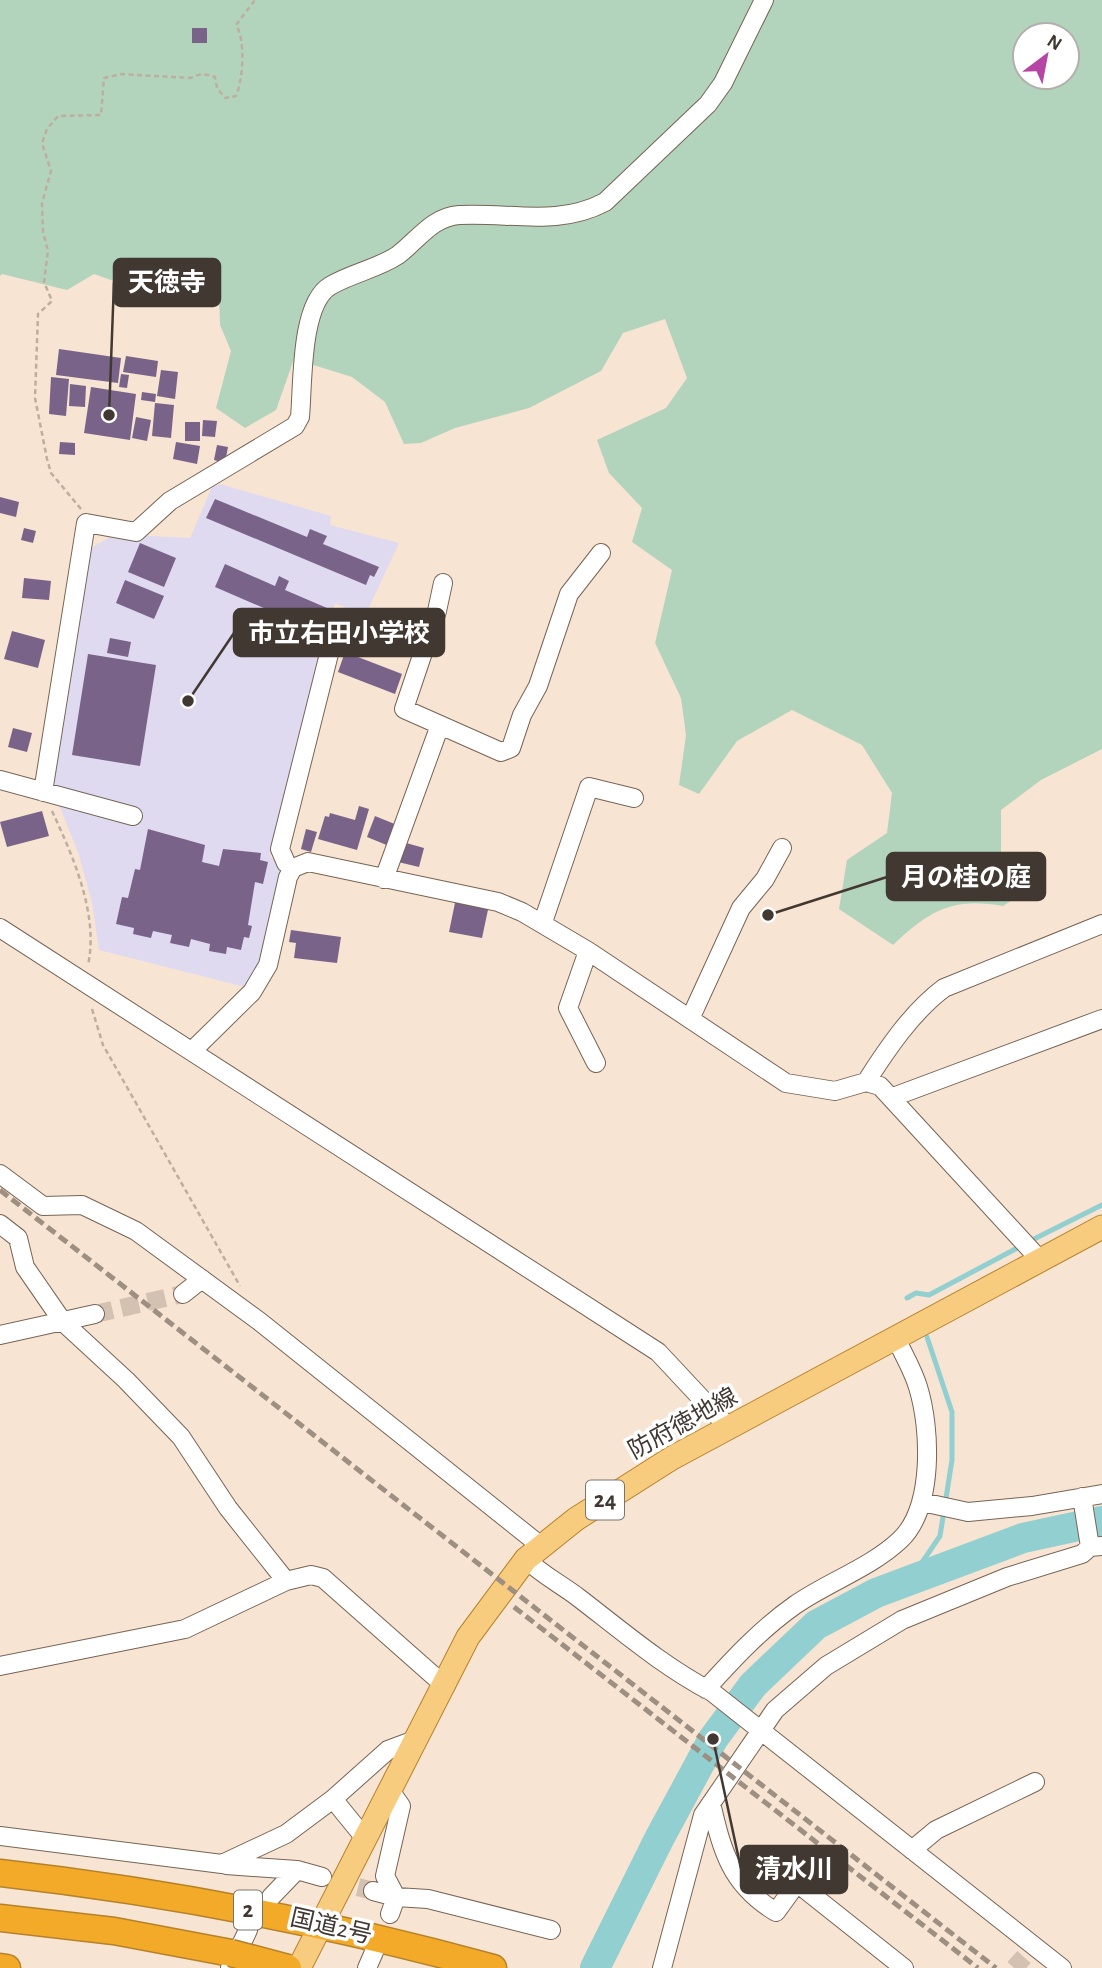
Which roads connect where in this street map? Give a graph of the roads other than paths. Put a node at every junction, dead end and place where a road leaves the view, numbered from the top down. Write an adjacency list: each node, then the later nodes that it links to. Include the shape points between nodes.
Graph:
1 (764, 0): 7 (street, via 708,104 605,202 585,212 540,218 457,215 438,220 385,263 327,288 307,329 300,417 295,426 170,501 136,532 86,523)
2 (601, 553): 5 (street, via 569,594 511,748 501,752)
3 (443, 583): 5 (street, via 404,709)
4 (338, 618): 11 (street, via 280,849)
5 (440, 725): 12 (street)
6 (0, 780): 7 (street)
7 (43, 792): 9 (street)
8 (634, 798): 13 (street, via 589,787)
9 (133, 816)
10 (782, 848): 17 (street, via 741,908)
11 (293, 868): 12 (street, via 307,862); 19 (street, via 268,965 252,992)
12 (384, 879): 13 (street, via 498,902)
13 (542, 922): 16 (street)
14 (1102, 924): 21 (street, via 944,988 929,999)
15 (0, 928): 19 (street)
16 (588, 951): 17 (street); 20 (street, via 568,1008)
17 (690, 1018): 21 (street, via 786,1083 835,1091)
18 (1102, 1019): 22 (street)
19 (192, 1052): 33 (street, via 658,1352)
20 (596, 1063)
21 (866, 1082): 22 (street)
22 (893, 1097): 26 (street)
23 (0, 1174): 27 (street, via 43,1206 82,1205 136,1231)
24 (0, 1224): 30 (street, via 18,1238 25,1268)
25 (1102, 1227): 26 (main road, 防府徳地線 / 24)
26 (1041, 1261): 32 (main road, 防府徳地線 / 24)
27 (202, 1279): 28 (street); 38 (street)
28 (183, 1294)
29 (95, 1314): 30 (street)
30 (63, 1322): 31 (street); 39 (street, via 181,1437 228,1508)
31 (0, 1335)
32 (896, 1338): 33 (main road, 防府徳地線 / 24); 36 (street, via 918,1386 924,1412)
33 (729, 1428): 38 (main road, 防府徳地線 / 24, via 620,1490)
34 (1102, 1494): 35 (street)
35 (1082, 1497): 36 (street, via 968,1512); 37 (street)
36 (922, 1502): 42 (street, via 901,1539 796,1605 751,1640)
37 (1096, 1546): 43 (street, via 902,1620 826,1666)
38 (533, 1552): 41 (main road, 防府徳地線 / 24, via 490,1604); 42 (street, via 543,1576)
39 (286, 1581): 40 (street, via 185,1629); 41 (street, via 311,1575 323,1578)
40 (0, 1666)
41 (444, 1685): 44 (main road, 防府徳地線 / 24)
42 (709, 1691): 43 (street)
43 (756, 1727): 48 (street); 51 (street)
44 (415, 1740): 46 (main road, 防府徳地線 / 24); 47 (street, via 388,1750)
45 (1035, 1782): 51 (street, via 936,1830)
46 (389, 1789): 50 (main road, 防府徳地線 / 24); 58 (street, via 401,1806 385,1876)
47 (332, 1799): 50 (street); 52 (street, via 286,1834)
48 (711, 1803): 70 (street, via 696,1833 697,1846); 71 (street, via 726,1861 763,1905 776,1912 797,1883)
49 (0, 1836): 52 (street)
50 (364, 1837): 61 (main road, 防府徳地線 / 24)
51 (912, 1850): 72 (street, via 1029,1952)
52 (222, 1864): 53 (street)
53 (297, 1870): 55 (street); 57 (street)
54 (0, 1873): 61 (highway, 国道2号 / 2, via 101,1885)
55 (322, 1877)
56 (373, 1891): 58 (street)
57 (271, 1897)
58 (396, 1897): 59 (street); 63 (street, via 428,1899)
59 (390, 1914)
60 (0, 1918): 64 (highway, via 114,1931)
61 (320, 1923): 68 (main road, 防府徳地線 / 24); 69 (highway, 国道2号 / 2)
62 (248, 1930): 64 (street)
63 (551, 1930)
64 (231, 1960): 67 (highway, bridge)
65 (0, 1967): 66 (highway)
66 (7, 1968)
67 (288, 1968)
68 (299, 1968)
69 (493, 1968)
70 (662, 1968)
71 (904, 1968)
72 (1062, 1968)

